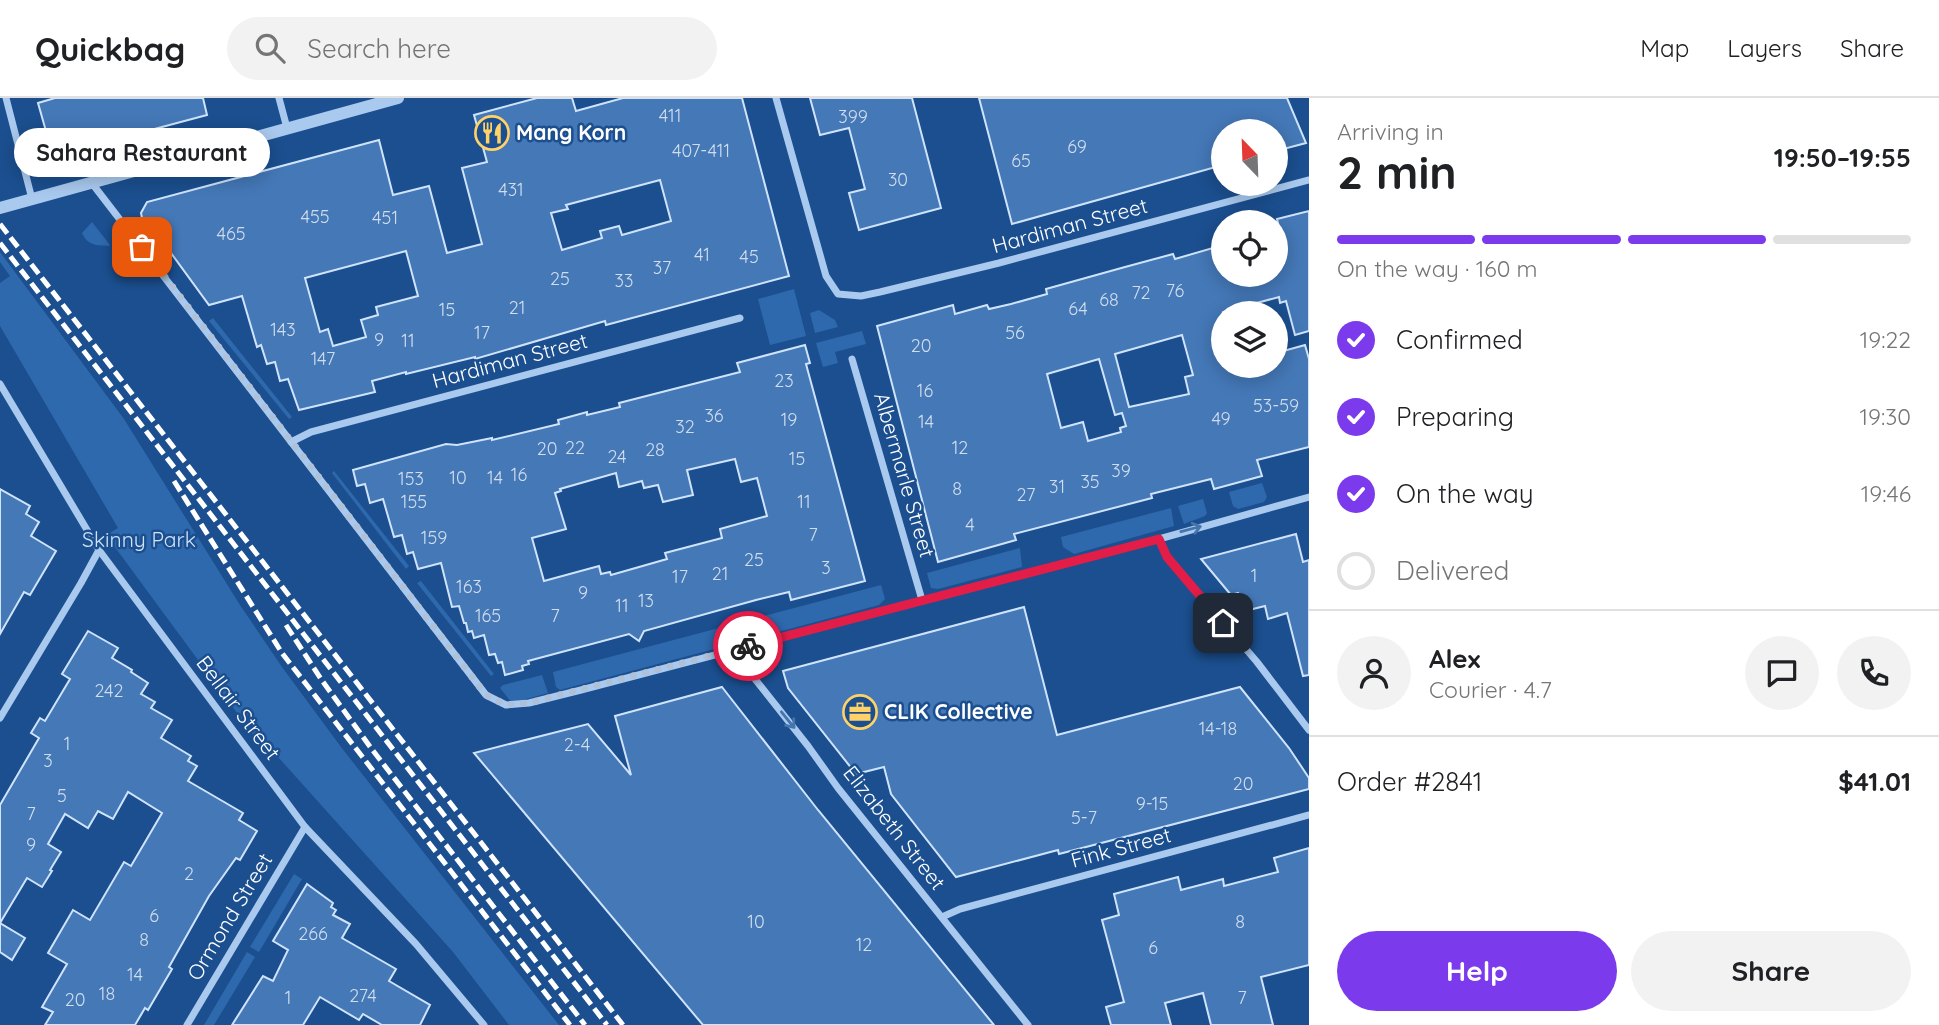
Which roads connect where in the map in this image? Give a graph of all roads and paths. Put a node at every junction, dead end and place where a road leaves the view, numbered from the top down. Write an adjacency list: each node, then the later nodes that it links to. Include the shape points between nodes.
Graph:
1 (6, 98): 8 (street)
2 (279, 98): 5 (street)
3 (398, 98): 5 (street)
4 (776, 98): 6 (street, Hardiman Street, via 826,276 838,294 861,296 960,273)
5 (287, 128): 7 (street)
6 (1309, 180)
7 (91, 182): 8 (street); 13 (street)
8 (32, 199): 9 (street)
9 (0, 208)
10 (740, 318): 13 (street, Hardiman Street, via 310,432)
11 (852, 359): 17 (street, Albermarle Street)
12 (0, 384): 16 (street, Bellair Street)
13 (291, 442): 18 (street, via 486,695 506,705)
14 (1309, 497): 15 (street, one-way to 14)
15 (1159, 539): 17 (street); 20 (street, via 1167,557)
16 (99, 550): 19 (street); 22 (street, Bellair Street)
17 (922, 600): 18 (street)
18 (746, 647): 23 (street, Elizabeth Street, one-way to 23, via 747,669)
19 (0, 718)
20 (1309, 730)
21 (1309, 815): 23 (street, Fink Street)
22 (304, 827): 24 (street, Ormond Street); 25 (street, Bellair Street, via 416,944)
23 (942, 917): 26 (street, Elizabeth Street)
24 (187, 1025)
25 (484, 1025)
26 (1028, 1025)

